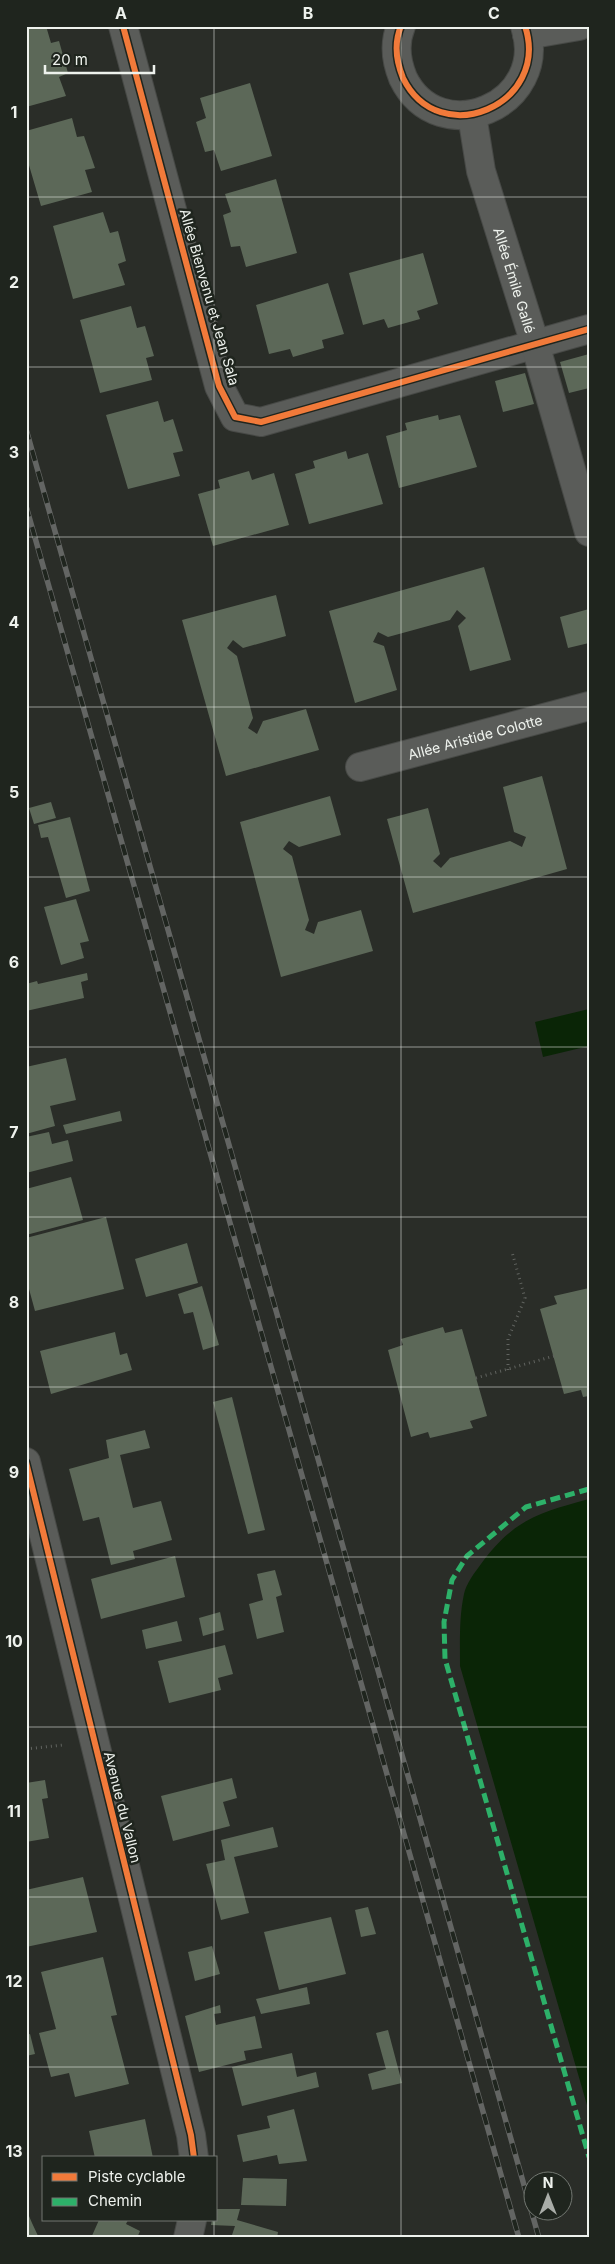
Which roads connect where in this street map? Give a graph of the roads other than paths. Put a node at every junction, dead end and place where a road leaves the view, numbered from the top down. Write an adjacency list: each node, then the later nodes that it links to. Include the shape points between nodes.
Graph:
1 (123, 26): 7 (street, Allée Bienvenu et Jean Sala, via 219,386 235,417 261,422)
2 (401, 26): 5 (street, via 396,50 399,69 407,86 435,110 453,115)
3 (579, 26): 4 (street)
4 (526, 31): 5 (street, via 529,56 523,78 510,96 493,108)
5 (472, 115): 7 (street, Allée Émile Gallé, via 481,171)
6 (589, 329): 7 (street)
7 (535, 344): 8 (street, Allée Émile Gallé)
8 (589, 532)
9 (589, 706): 10 (street, Allée Aristide Colotte)
10 (360, 767)
11 (26, 1462): 12 (street, Avenue du Vallon, via 192,2134)
12 (194, 2156)
13 (192, 2222): 14 (street)
14 (188, 2238)

